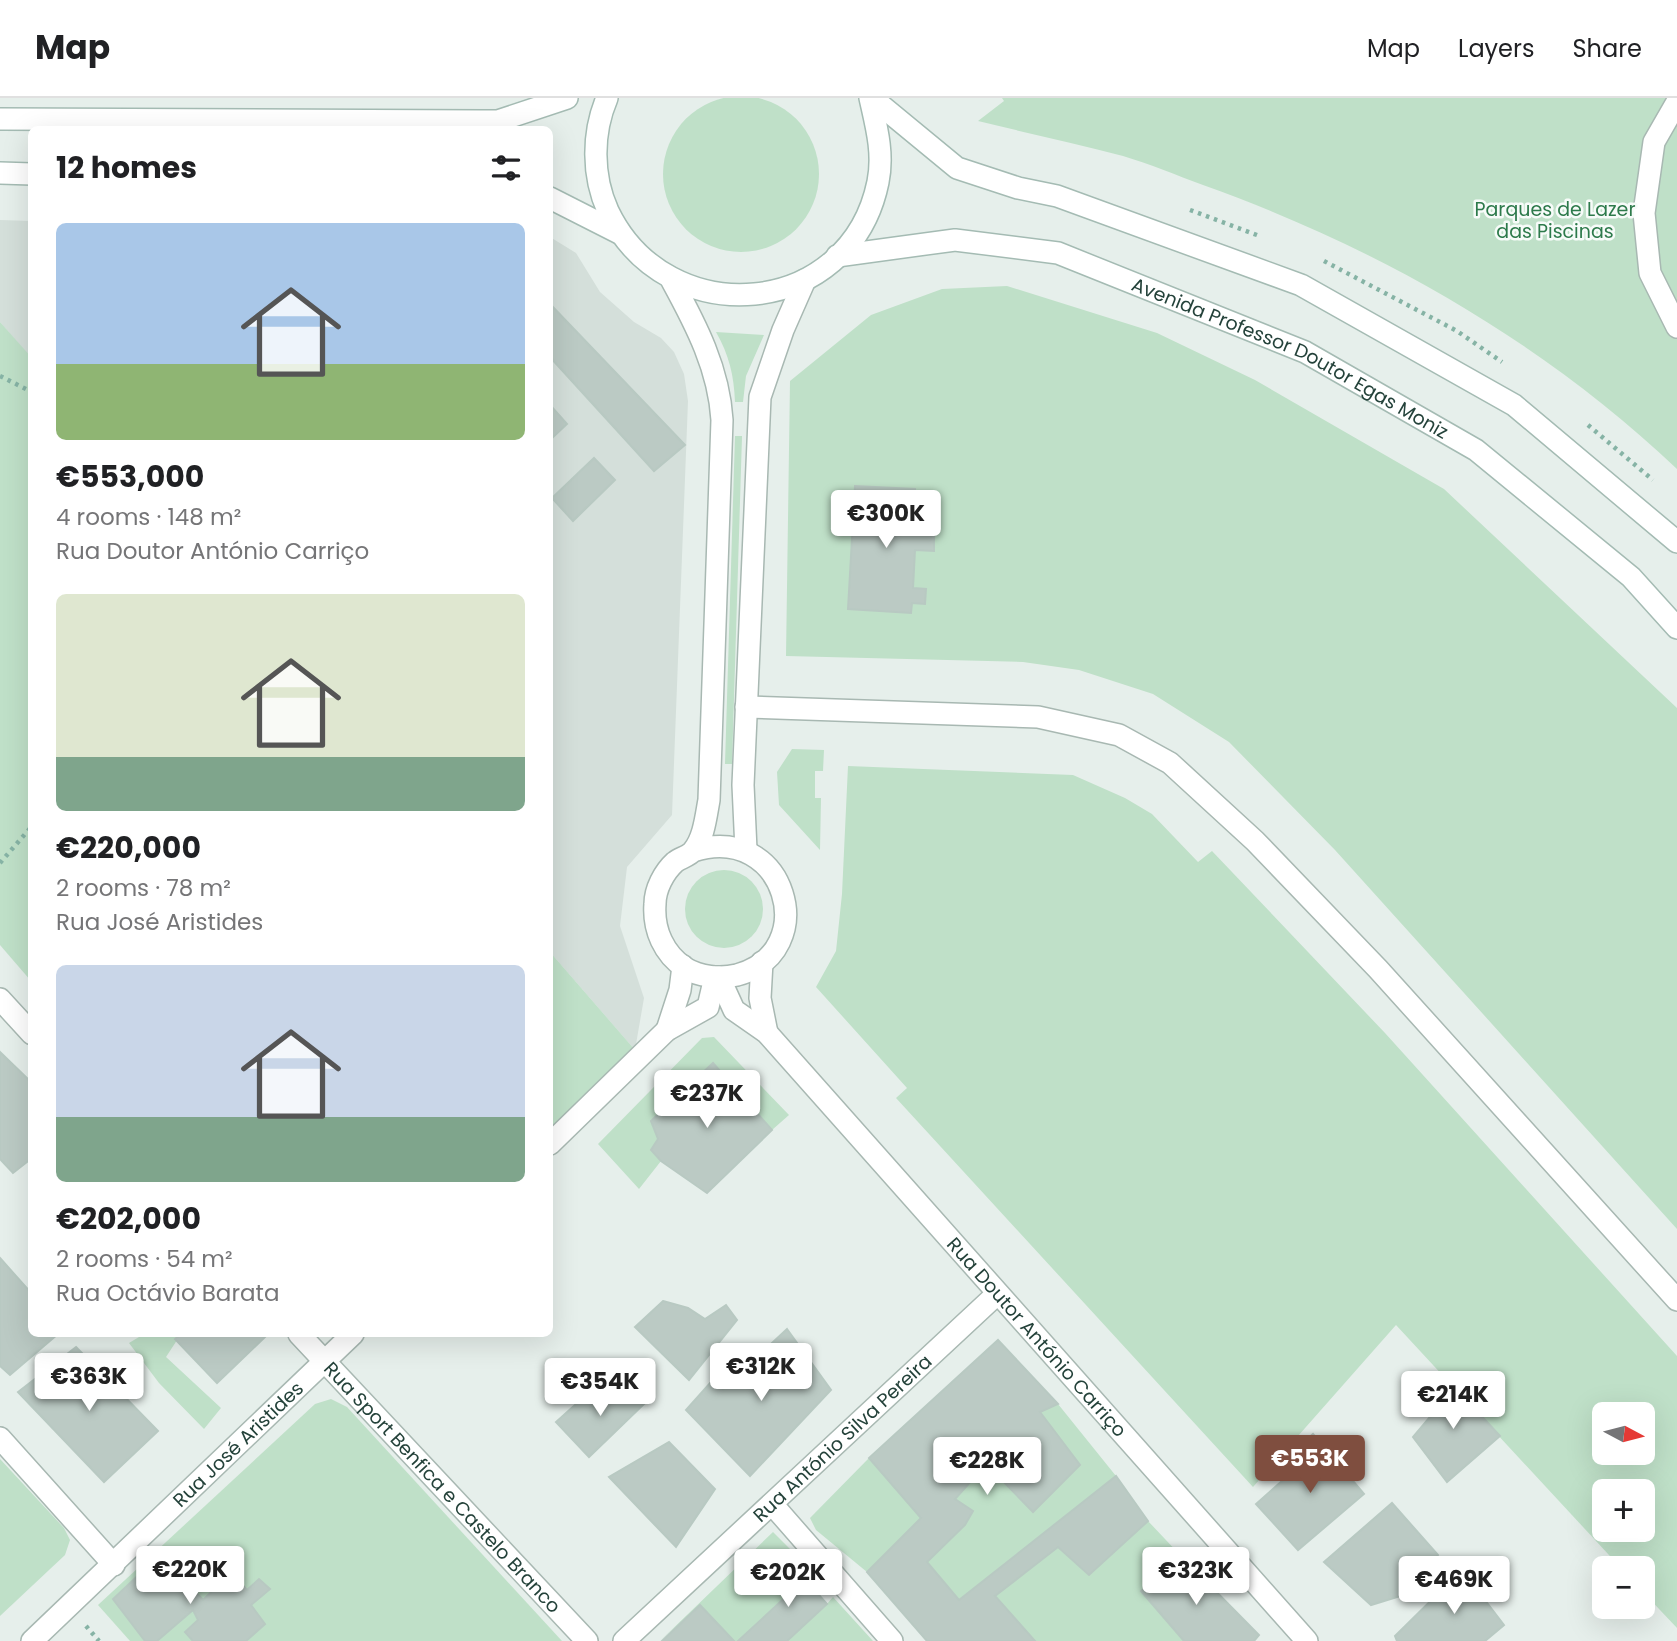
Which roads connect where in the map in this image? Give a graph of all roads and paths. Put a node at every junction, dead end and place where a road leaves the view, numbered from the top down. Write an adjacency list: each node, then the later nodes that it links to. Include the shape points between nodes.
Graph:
1 (567, 98): 5 (street, via 498,121)
2 (607, 98): 9 (street, via 600,114 595,156 602,197)
3 (871, 98): 10 (street, via 880,138 878,181 863,222); 16 (street, via 957,168 1057,196 1301,285 1514,405)
4 (1677, 102): 13 (street, via 1654,142 1644,213 1650,273)
5 (0, 119)
6 (0, 173): 7 (street)
7 (28, 174)
8 (553, 200): 9 (street)
9 (619, 233): 12 (street, via 652,268)
10 (837, 257): 11 (street); 17 (street, Avenida Professor Doutor Egas Moniz, via 955,240 1058,253 1305,352 1476,450 1631,577)
11 (805, 280): 12 (street, via 741,297 694,290); 18 (street, via 760,397)
12 (672, 281): 20 (street, via 696,325 720,389 722,420 709,800)
13 (1677, 327)
14 (0, 376): 15 (path)
15 (28, 390)
16 (1677, 542)
17 (1677, 628)
18 (746, 707): 21 (street); 32 (street, via 1038,717 1119,735 1171,763 1255,841 1378,970)
19 (28, 831): 22 (path)
20 (693, 850): 21 (street, via 720,845); 24 (street, via 674,863 661,880 654,901 654,921 661,940)
21 (746, 850): 23 (street, via 763,860 783,892 784,930)
22 (0, 863)
23 (762, 962): 25 (street, via 746,972); 29 (street, via 760,998)
24 (683, 966): 25 (street); 28 (street)
25 (717, 977): 28 (street, via 708,1007); 29 (street, Rua Doutor António Carriço, via 734,1010)
26 (0, 999): 27 (street)
27 (28, 1030)
28 (667, 1030): 30 (street)
29 (767, 1033): 31 (street, Rua Doutor António Carriço)
30 (553, 1141)
31 (997, 1294): 37 (street, Rua António Silva Pereira); 43 (street, Rua Doutor António Carriço)
32 (1677, 1300)
33 (302, 1337): 35 (street, Rua Sport Benfica e Castelo Branco)
34 (350, 1337): 35 (street, Rua José Aristides)
35 (324, 1361): 38 (street, Rua José Aristides); 40 (street, Rua Sport Benfica e Castelo Branco)
36 (0, 1438): 38 (street)
37 (772, 1504): 41 (street, Rua António Silva Pereira); 42 (street)
38 (114, 1565): 39 (street, Rua José Aristides)
39 (32, 1641)
40 (587, 1641)
41 (624, 1641)
42 (892, 1641)
43 (1307, 1641)

